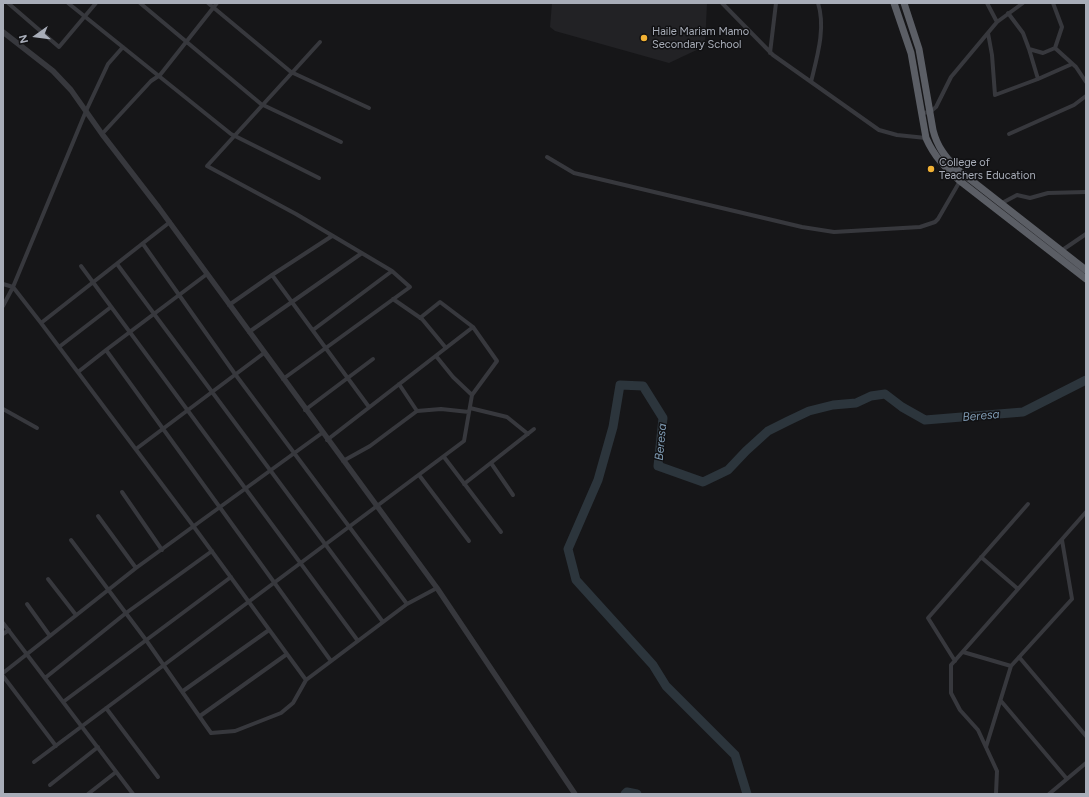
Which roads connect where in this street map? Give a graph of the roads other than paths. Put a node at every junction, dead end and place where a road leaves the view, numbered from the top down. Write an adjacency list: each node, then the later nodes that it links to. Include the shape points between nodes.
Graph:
1 (8, 3): 17 (street, via 59,47)
2 (68, 3): 17 (street)
3 (96, 3): 17 (street)
4 (140, 3): 21 (street)
5 (208, 3): 15 (street)
6 (217, 3): 15 (street)
7 (722, 3): 26 (street)
8 (776, 3): 26 (street)
9 (818, 3): 31 (street, via 822,14 820,37)
10 (894, 3): 38 (highway, via 911,53)
11 (904, 3): 37 (highway, via 920,48)
12 (986, 3): 18 (street)
13 (1023, 3): 16 (street)
14 (1053, 3): 24 (street, via 1062,27)
15 (213, 7): 21 (street); 28 (street)
16 (1008, 13): 18 (street); 25 (street, via 1024,33)
17 (86, 17): 23 (street)
18 (997, 22): 20 (street)
19 (3, 32): 36 (street, via 52,71)
20 (988, 33): 30 (street, via 995,95); 37 (street, via 951,77 941,99)
21 (186, 42): 29 (street); 34 (street)
22 (320, 42): 28 (street)
23 (123, 47): 29 (street); 36 (street, via 108,64)
24 (1055, 48): 25 (street, via 1043,53); 27 (street)
25 (1029, 50): 30 (street)
26 (770, 53): 31 (street)
27 (1072, 64): 30 (street); 32 (street)
28 (291, 72): 34 (street); 35 (street)
29 (158, 76): 39 (street, via 150,81); 41 (street)
30 (1038, 79)
31 (811, 82): 42 (street, via 879,130)
32 (1086, 82)
33 (1086, 96): 40 (street, via 1074,105)
34 (261, 104): 41 (street); 43 (street)
35 (369, 108)
36 (86, 111): 39 (street); 65 (street)
37 (930, 112): 38 (street); 45 (highway, via 939,147 949,161)
38 (922, 113): 42 (highway)
39 (102, 134): 50 (street)
40 (1008, 134)
41 (233, 135): 46 (street); 52 (street, via 206,166)
42 (926, 138): 47 (highway, via 938,159)
43 (341, 142)
44 (547, 158): 47 (street, via 574,173 802,227 834,232 920,227 935,222)
45 (968, 177): 47 (street); 49 (highway)
46 (319, 178)
47 (960, 181): 55 (highway)
48 (1086, 192): 49 (street, via 1048,193 1030,198 1017,195)
49 (1002, 204): 55 (highway)
50 (170, 222): 53 (street); 60 (street)
51 (1086, 234): 55 (street)
52 (332, 236): 54 (street); 61 (street)
53 (143, 244): 56 (street); 66 (street)
54 (362, 253): 59 (street); 68 (street)
55 (1060, 254): 58 (highway); 62 (highway)
56 (116, 264): 63 (street); 72 (street)
57 (81, 266): 63 (street)
58 (1086, 270)
59 (392, 271): 67 (street, via 410,287); 76 (street)
60 (207, 274): 66 (street); 69 (street)
61 (272, 275): 68 (street); 69 (street)
62 (1086, 279)
63 (93, 282): 71 (street); 74 (street)
64 (3, 284): 65 (street)
65 (13, 287): 70 (street); 74 (street)
66 (180, 294): 72 (street); 87 (street)
67 (393, 300): 73 (street); 80 (street)
68 (292, 301): 76 (street); 78 (street)
69 (230, 305): 78 (street)
70 (3, 306)
71 (111, 307): 77 (street); 79 (street)
72 (154, 314): 77 (street); 91 (street)
73 (420, 318): 75 (street, via 440,302); 81 (street)
74 (41, 323): 79 (street)
75 (473, 327): 81 (street); 92 (street, via 497,361)
76 (313, 330): 80 (street)
77 (129, 332): 82 (street); 97 (street)
78 (249, 332): 83 (street)
79 (59, 347): 86 (street)
80 (326, 347): 88 (street); 89 (street)
81 (446, 348): 84 (street)
82 (106, 350): 86 (street); 100 (street)
83 (264, 353): 87 (street); 89 (street)
84 (436, 356): 90 (street); 92 (street)
85 (373, 360): 88 (street)
86 (78, 372): 105 (street)
87 (235, 374): 91 (street); 106 (street)
88 (348, 378): 93 (street); 95 (street)
89 (283, 379): 95 (street)
90 (399, 384): 93 (street); 98 (street)
91 (212, 392): 97 (street); 110 (street)
92 (472, 395): 96 (street)
93 (369, 407): 104 (street)
94 (3, 410): 99 (street)
95 (305, 410): 102 (street)
96 (470, 410): 98 (street); 103 (street, via 507,417); 107 (street, via 464,442)
97 (187, 411): 100 (street); 113 (street)
98 (418, 411): 108 (street)
99 (37, 428)
100 (163, 429): 105 (street); 118 (street)
101 (534, 429): 103 (street)
102 (322, 433): 104 (street); 106 (street)
103 (528, 434): 109 (street)
104 (327, 440): 108 (street)
105 (136, 449): 121 (street)
106 (295, 452): 110 (street); 122 (street)
107 (444, 457): 111 (street); 112 (street)
108 (343, 462): 117 (street)
109 (491, 463): 112 (street); 115 (street)
110 (271, 470): 113 (street); 127 (street)
111 (420, 475): 117 (street); 126 (street)
112 (464, 484): 123 (street)
113 (245, 489): 118 (street); 131 (street)
114 (122, 492): 128 (street)
115 (514, 495)
116 (1028, 504): 130 (street)
117 (376, 507): 122 (street); 136 (street)
118 (220, 508): 121 (street); 135 (street)
119 (1086, 512): 125 (street)
120 (98, 516): 132 (street)
121 (194, 527): 128 (street); 129 (street)
122 (350, 527): 127 (street); 141 (street)
123 (501, 532)
124 (71, 540): 138 (street)
125 (1062, 540): 137 (street); 155 (street, via 1072,599)
126 (469, 541)
127 (326, 544): 131 (street); 144 (street)
128 (162, 550): 132 (street)
129 (212, 552): 133 (street); 142 (street)
130 (981, 557): 137 (street); 157 (street, via 928,618)
131 (300, 564): 135 (street); 151 (street)
132 (136, 568): 138 (street)
133 (231, 577): 139 (street); 150 (street)
134 (48, 579): 143 (street)
135 (274, 583): 139 (street); 156 (street)
136 (437, 588): 141 (street); 181 (street)
137 (1018, 589): 152 (street)
138 (108, 590): 142 (street); 143 (street)
139 (250, 602): 147 (street); 158 (street)
140 (27, 604): 149 (street)
141 (407, 604): 144 (street)
142 (126, 613): 150 (street); 161 (street)
143 (76, 615): 149 (street)
144 (383, 622): 151 (street)
145 (3, 623): 146 (street)
146 (8, 630): 148 (street); 153 (street)
147 (269, 630): 154 (street); 163 (street)
148 (3, 634)
149 (50, 636): 153 (street)
150 (146, 640): 158 (street); 165 (street)
151 (358, 640): 156 (street)
152 (963, 652): 157 (street); 159 (street)
153 (27, 654): 160 (street); 161 (street)
154 (287, 654): 162 (street); 167 (street)
155 (1019, 657): 159 (street); 169 (street)
156 (331, 661): 162 (street)
157 (955, 661): 172 (street, via 951,665 951,693 960,710 978,730)
158 (164, 665): 163 (street); 166 (street)
159 (1011, 666): 164 (street)
160 (3, 674): 170 (street)
161 (45, 678): 165 (street)
162 (306, 680): 167 (street, via 293,703 281,713 235,731 212,733)
163 (183, 691): 167 (street)
164 (1000, 700): 172 (street); 177 (street)
165 (63, 702): 168 (street)
166 (106, 708): 168 (street); 176 (street)
167 (200, 716)
168 (82, 726): 170 (street); 171 (street)
169 (1086, 736)
170 (56, 746): 173 (street)
171 (98, 747): 175 (street); 178 (street)
172 (986, 748): 182 (street, via 997,771)
173 (34, 762)
174 (1086, 763): 177 (street)
175 (116, 772): 179 (street); 180 (street)
176 (158, 777)
177 (1067, 779): 183 (street)
178 (50, 785)
179 (88, 794)
180 (133, 794)
181 (575, 794)
182 (996, 794)
183 (1049, 794)

